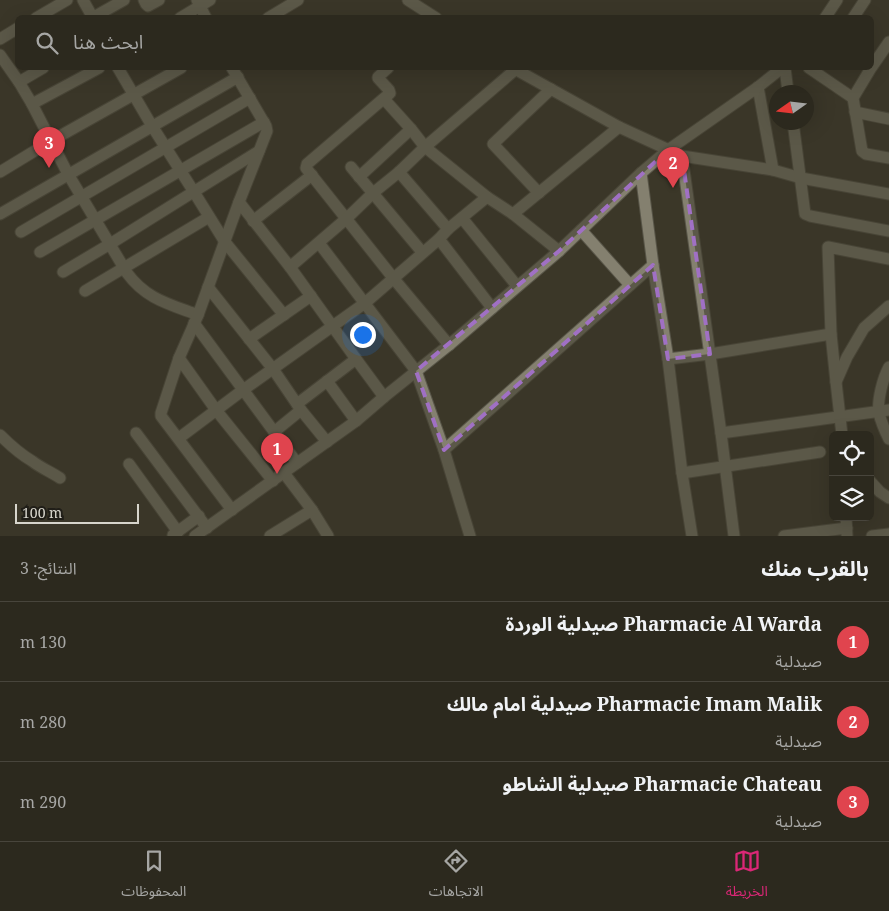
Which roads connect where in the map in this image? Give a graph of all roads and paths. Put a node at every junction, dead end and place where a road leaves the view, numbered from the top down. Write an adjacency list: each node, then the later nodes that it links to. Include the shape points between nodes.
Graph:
1 (67, 0): 11 (street)
2 (83, 0): 12 (street)
3 (124, 0): 13 (street)
4 (144, 0): 5 (street, via 148,6)
5 (159, 0)
6 (298, 0): 16 (street)
7 (408, 0): 17 (street)
8 (837, 0): 18 (street)
9 (865, 0): 19 (street)
10 (202, 2): 14 (street); 15 (street)
11 (41, 15)
12 (92, 15)
13 (97, 15)
14 (184, 15)
15 (205, 15)
16 (273, 15)
17 (431, 15)
18 (827, 15)
19 (855, 15)
20 (15, 30): 21 (street)
21 (0, 39)
22 (889, 42): 24 (street)
23 (0, 55): 37 (street)
24 (874, 64)
25 (40, 70): 37 (street)
26 (89, 70): 45 (street)
27 (119, 70): 41 (street)
28 (177, 70): 41 (street)
29 (386, 70): 44 (street, via 378,77 390,92)
30 (513, 70): 54 (street)
31 (518, 70): 40 (street)
32 (780, 70): 39 (street)
33 (783, 70): 38 (street)
34 (816, 70): 43 (street)
35 (870, 70): 43 (street)
36 (235, 72): 42 (street); 49 (street)
37 (19, 82): 45 (street)
38 (787, 85)
39 (758, 87): 56 (street); 61 (street)
40 (551, 89): 50 (street); 72 (street, via 493,144)
41 (133, 95): 49 (street); 53 (street)
42 (250, 98): 48 (street); 55 (street)
43 (853, 98): 46 (street)
44 (384, 99): 51 (street); 67 (street, via 307,164 306,168)
45 (32, 104): 53 (street)
46 (855, 112): 47 (street); 59 (street, via 862,151)
47 (889, 119)
48 (264, 122): 57 (street, via 267,130); 62 (street)
49 (152, 126): 55 (street); 66 (street)
50 (619, 127): 56 (street); 72 (street)
51 (411, 129): 54 (street); 68 (street)
52 (794, 130): 69 (street)
53 (51, 141): 63 (street); 66 (street)
54 (425, 147): 64 (street); 75 (street)
55 (166, 148): 62 (street); 74 (street)
56 (668, 150): 58 (street); 65 (street)
57 (259, 151): 70 (street); 76 (street)
58 (682, 156): 61 (street); 115 (street)
59 (889, 158)
60 (351, 167): 68 (street)
61 (773, 170): 69 (street)
62 (181, 171): 70 (street); 82 (street)
63 (0, 172)
64 (399, 172): 71 (street); 84 (street)
65 (641, 173): 85 (street); 96 (street)
66 (68, 174): 74 (street); 77 (street)
67 (312, 175): 81 (street); 83 (street)
68 (359, 176): 71 (street)
69 (801, 178): 73 (street); 86 (street, via 807,215)
70 (194, 192): 79 (street); 91 (street)
71 (373, 193): 81 (street); 94 (street)
72 (539, 193): 78 (street)
73 (889, 194)
74 (81, 197): 82 (street); 87 (street)
75 (487, 197): 78 (street); 80 (street)
76 (239, 202): 83 (street); 89 (street)
77 (0, 214)
78 (513, 214): 92 (street)
79 (209, 217): 89 (street); 98 (street)
80 (462, 218): 84 (street); 102 (street)
81 (346, 219): 90 (street); 100 (street)
82 (95, 220): 91 (street); 93 (street)
83 (253, 221): 97 (street)
84 (448, 229): 88 (street)
85 (581, 230): 92 (street); 101 (street)
86 (889, 231)
87 (21, 232)
88 (439, 239): 94 (street); 108 (street)
89 (225, 242): 103 (street); 109 (street)
90 (319, 243): 97 (street); 106 (street)
91 (110, 244): 98 (street); 99 (street)
92 (559, 250): 102 (street)
93 (40, 252)
94 (422, 252): 100 (street)
95 (889, 259): 112 (street, via 828,247)
96 (653, 265): 101 (street); 117 (street)
97 (290, 267): 105 (street)
98 (124, 268): 104 (street); 110 (street, via 135,285)
99 (62, 272)
100 (394, 279): 106 (street); 114 (street)
101 (630, 285): 139 (street)
102 (517, 286): 108 (street)
103 (208, 287): 110 (street); 113 (street)
104 (85, 291)
105 (311, 296): 109 (street); 111 (street)
106 (365, 303): 111 (street); 121 (street)
107 (889, 306): 123 (street, via 864,328)
108 (492, 308): 114 (street)
109 (284, 315): 113 (street)
110 (196, 319): 116 (street); 124 (street)
111 (333, 327): 118 (street); 120 (street)
112 (831, 334): 115 (street); 123 (street)
113 (249, 339): 120 (street)
114 (449, 345): 121 (street)
115 (710, 354): 117 (street); 134 (street)
116 (179, 358): 127 (street); 136 (street, via 161,413)
117 (668, 359): 145 (street)
118 (356, 360): 122 (street); 125 (street)
119 (889, 367): 128 (street, via 882,387)
120 (273, 369): 124 (street); 126 (street)
121 (416, 371): 125 (street); 139 (street)
122 (328, 381): 126 (street); 130 (street)
123 (836, 382): 129 (street)
124 (243, 390): 127 (street); 132 (street)
125 (384, 397): 130 (street)
126 (299, 407): 132 (street); 138 (street)
127 (216, 410): 136 (street); 147 (street)
128 (884, 411): 129 (street); 137 (street, via 884,430)
129 (840, 416): 131 (street); 134 (street)
130 (356, 421): 138 (street)
131 (842, 431)
132 (274, 432): 141 (street)
133 (136, 433): 152 (street)
134 (721, 433): 143 (street)
135 (0, 435): 146 (street, via 18,452)
136 (179, 438): 150 (street)
137 (889, 440)
138 (327, 442): 141 (street)
139 (444, 450): 160 (street)
140 (820, 452): 143 (street)
141 (297, 463): 144 (street)
142 (128, 464): 155 (street)
143 (726, 466): 145 (street); 162 (street)
144 (284, 473): 147 (street); 151 (street)
145 (682, 473): 161 (street)
146 (60, 478)
147 (273, 481): 150 (street)
148 (874, 485): 149 (street)
149 (889, 498)
150 (232, 510): 154 (street)
151 (312, 510): 158 (street); 159 (street)
152 (198, 516): 154 (street); 155 (street)
153 (847, 527): 163 (street)
154 (207, 528): 157 (street)
155 (175, 534)
156 (889, 534): 164 (street)
157 (195, 536)
158 (270, 536)
159 (328, 536)
160 (470, 536)
161 (692, 536)
162 (734, 536)
163 (784, 536)
164 (872, 536)

